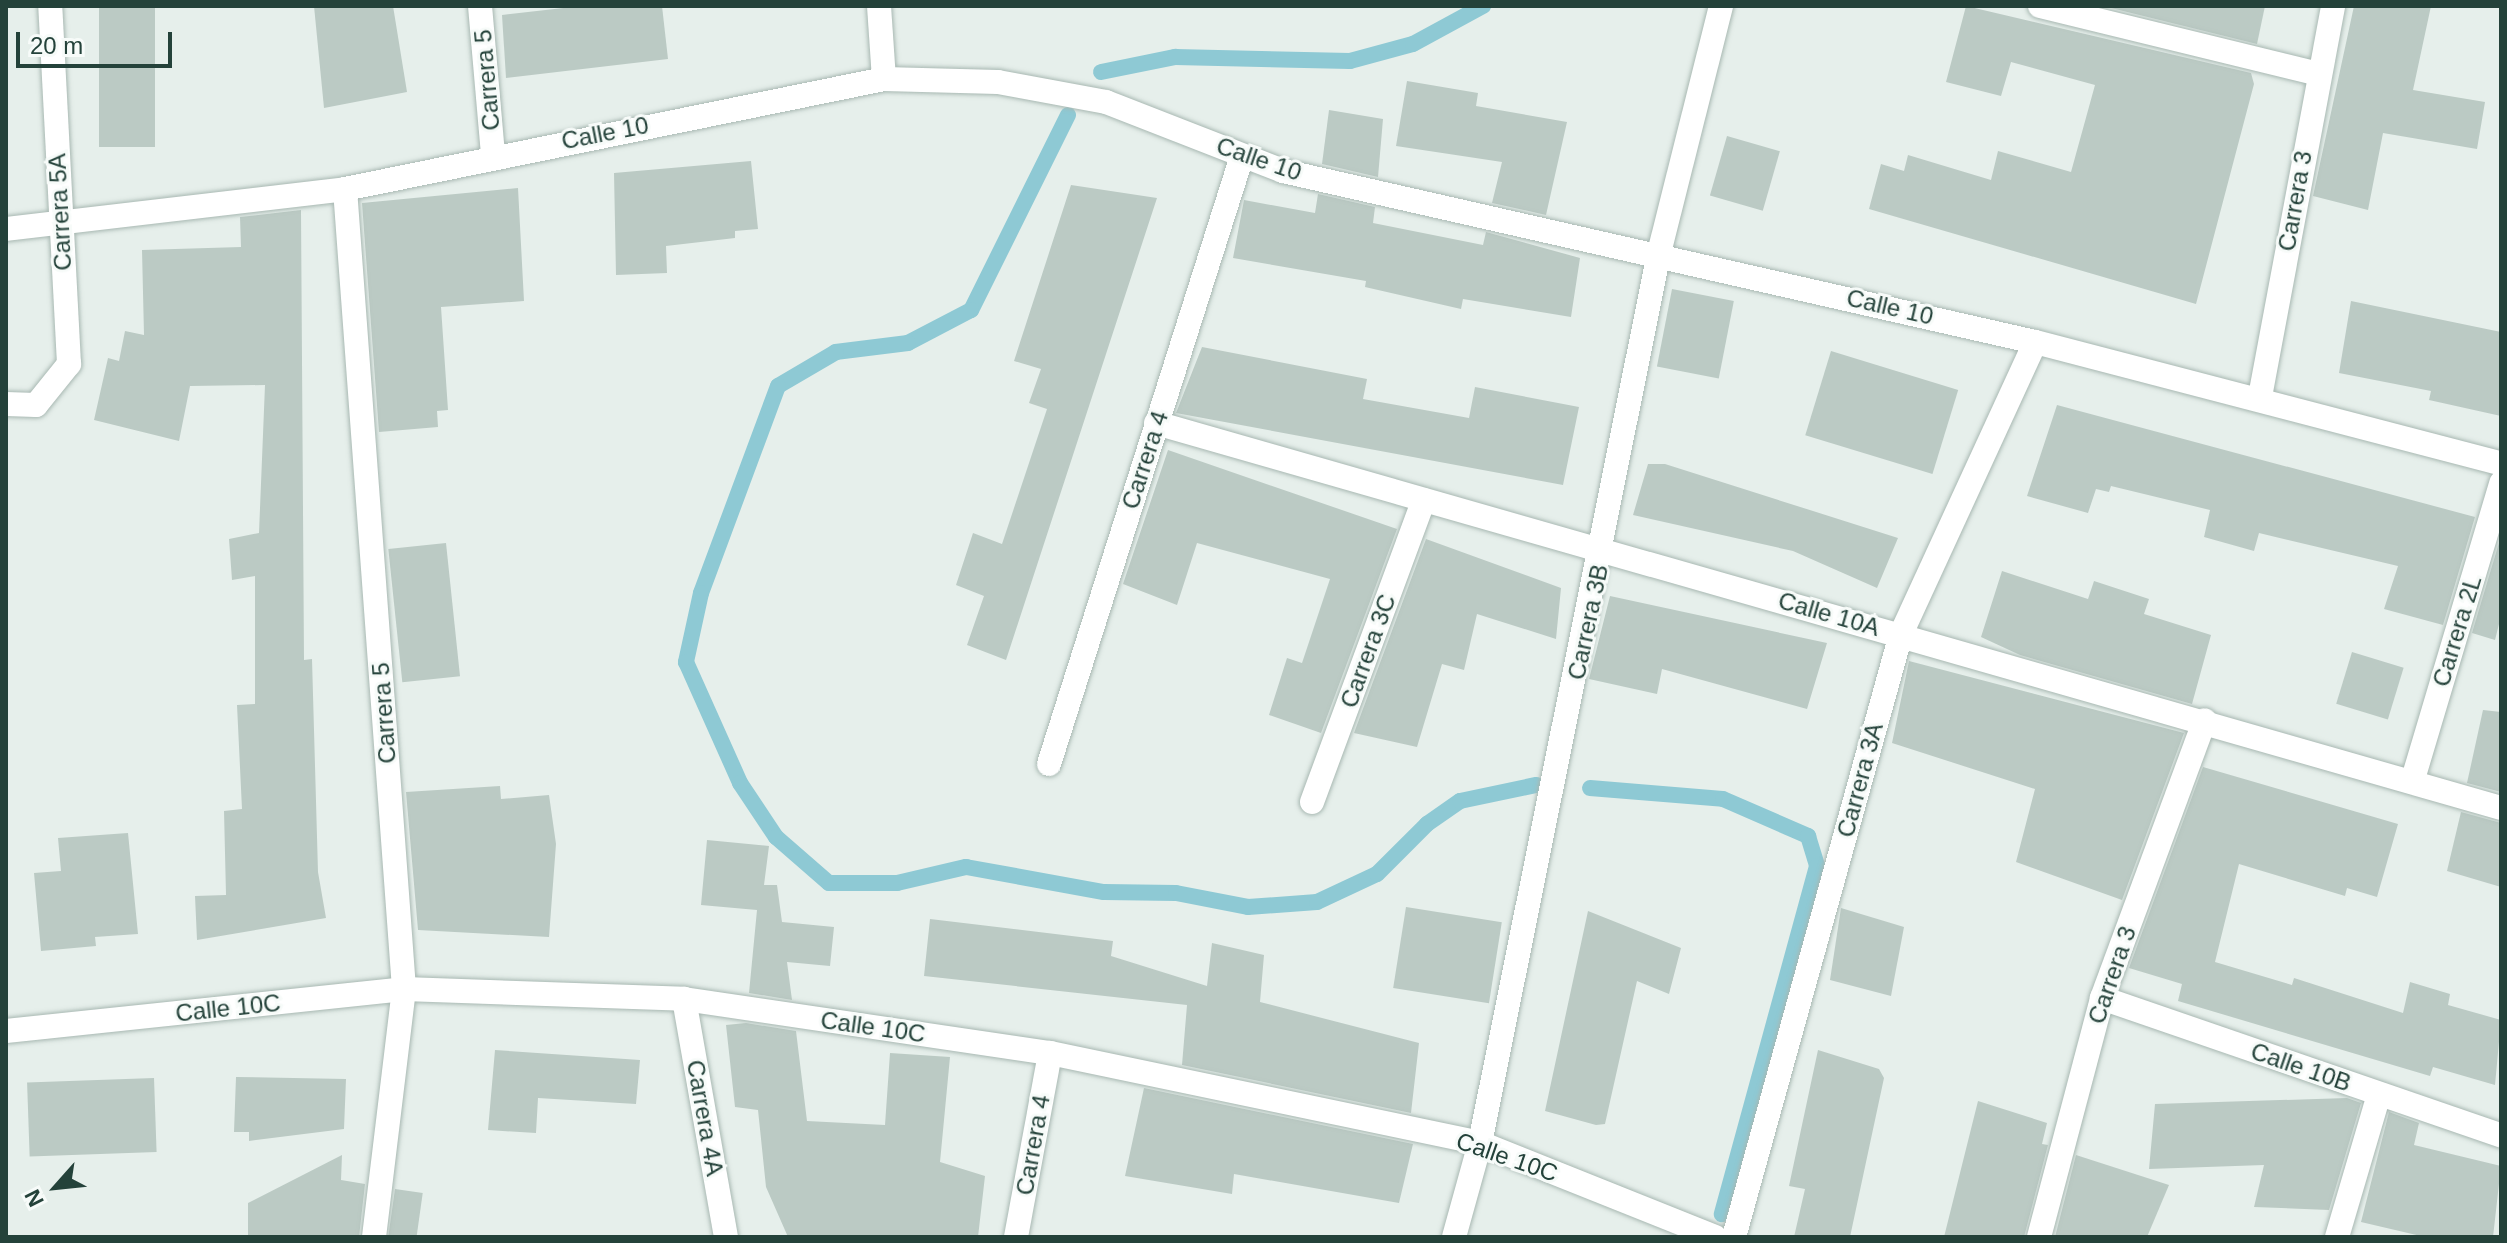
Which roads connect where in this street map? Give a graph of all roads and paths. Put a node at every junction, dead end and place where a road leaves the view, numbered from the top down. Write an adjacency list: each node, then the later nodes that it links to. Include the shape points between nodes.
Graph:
1 (50, 6): 12 (street, Carrera 5A)
2 (480, 6): 9 (street, Carrera 5)
3 (879, 6): 8 (street)
4 (1721, 6): 14 (street, Carrera 3B)
5 (2040, 6): 7 (street)
6 (2333, 6): 7 (street, Carrera 3)
7 (2319, 74): 16 (street, Carrera 3)
8 (884, 79): 9 (street, Calle 10); 10 (street, Calle 10, via 998,82 1106,102)
9 (493, 154): 11 (street, Calle 10)
10 (1242, 156): 14 (street, Calle 10, via 1283,171); 18 (street, Carrera 4)
11 (345, 189): 12 (street, Calle 10); 29 (street, Carrera 5)
12 (61, 223): 13 (street, Calle 10); 17 (street, Carrera 5A, via 69,364 36,405)
13 (6, 229)
14 (1659, 253): 15 (street, Calle 10); 22 (street, Carrera 3B)
15 (2035, 342): 16 (street, Calle 10); 23 (street, Carrera 3A)
16 (2260, 397): 19 (street, Calle 10)
17 (6, 404)
18 (1156, 423): 21 (street, Calle 10A); 25 (street, Carrera 4)
19 (2501, 463)
20 (2501, 483): 26 (street, Carrera 2L)
21 (1424, 500): 22 (street, Calle 10A); 27 (street, Carrera 3C)
22 (1603, 550): 23 (street, Calle 10A); 36 (street, Carrera 3B)
23 (1901, 634): 24 (street, Calle 10A); 42 (street, Carrera 3A)
24 (2205, 720): 26 (street, Calle 10A); 30 (street, Carrera 3)
25 (1049, 764)
26 (2413, 779): 28 (street, Calle 10A)
27 (1312, 802)
28 (2501, 808)
29 (404, 989): 31 (street, Calle 10C); 32 (street, Calle 10C); 37 (street, Carrera 5)
30 (2102, 998): 34 (street, Calle 10B); 43 (street, Carrera 3)
31 (684, 999): 33 (street, Calle 10C); 38 (street, Carrera 4A)
32 (6, 1031)
33 (1050, 1053): 36 (street, Calle 10C); 39 (street, Carrera 4)
34 (2379, 1094): 35 (street, Calle 10B); 44 (street)
35 (2501, 1135)
36 (1480, 1143): 40 (street, Carrera 3B); 41 (street, Calle 10C)
37 (374, 1237)
38 (726, 1237)
39 (1016, 1237)
40 (1454, 1237)
41 (1715, 1237)
42 (1734, 1237)
43 (2039, 1237)
44 (2337, 1237)

